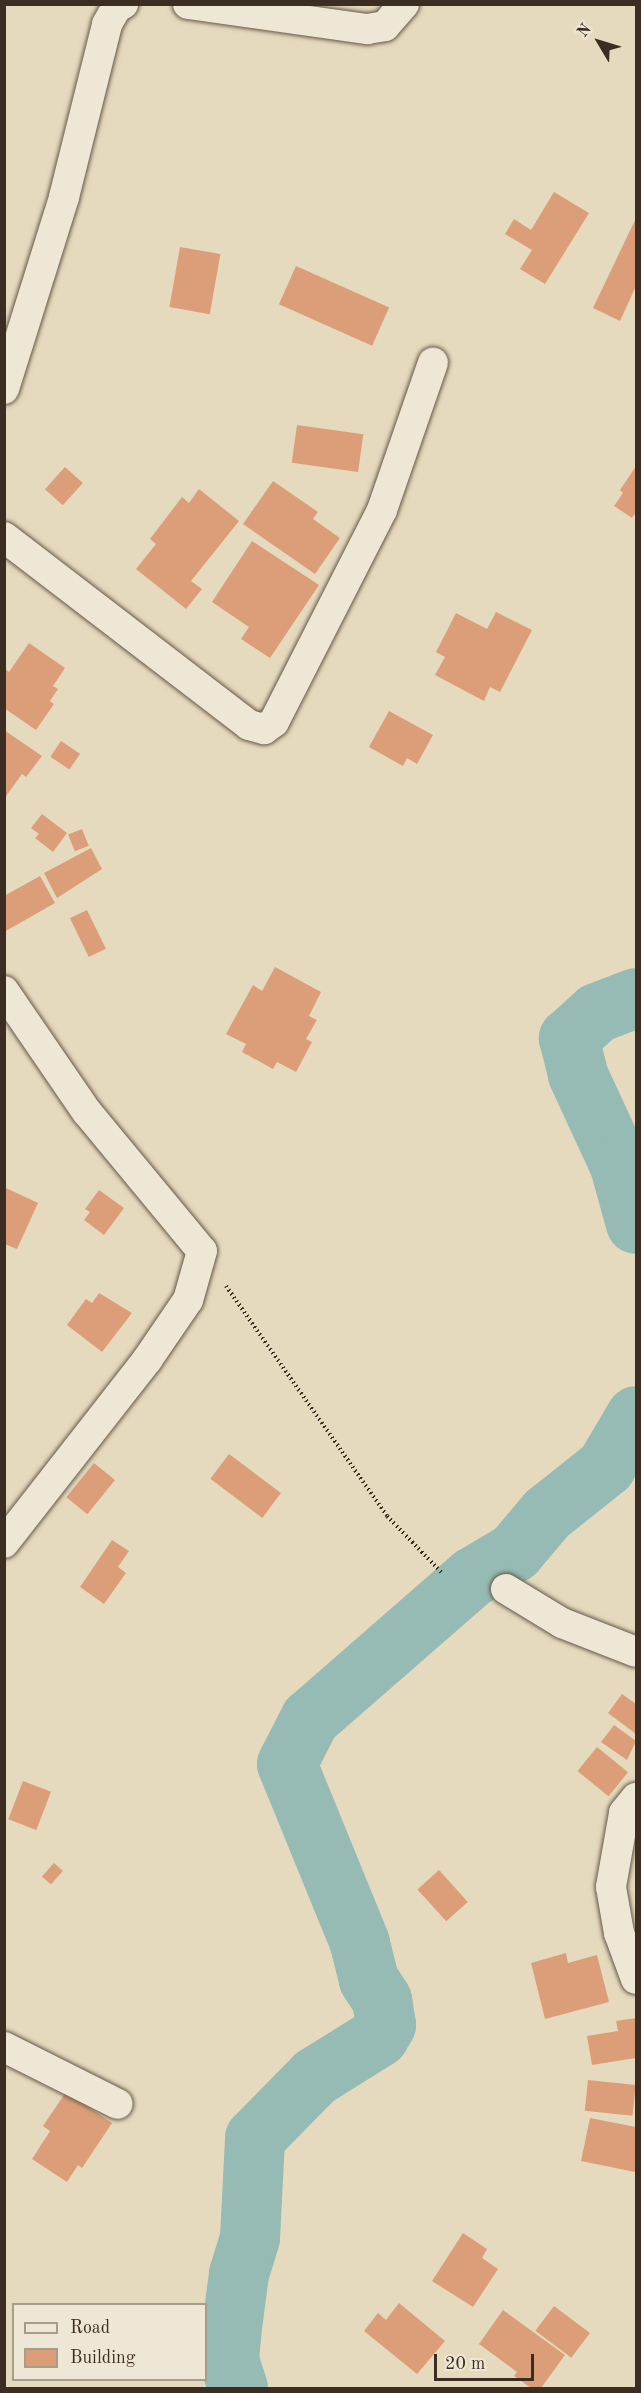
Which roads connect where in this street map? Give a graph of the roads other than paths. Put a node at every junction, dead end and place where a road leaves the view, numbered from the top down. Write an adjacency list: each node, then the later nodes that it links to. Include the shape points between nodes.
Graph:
1 (123, 4): 5 (street, via 107,24 64,197)
2 (188, 4): 3 (street, via 367,29 385,26)
3 (404, 4)
4 (433, 363): 6 (street, via 382,510 274,722 264,729 249,725)
5 (4, 389)
6 (4, 537)
7 (4, 991): 8 (street, via 87,1112 202,1251 188,1300 159,1343)
8 (4, 1543)
9 (506, 1589): 10 (street, via 562,1623)
10 (636, 1652)
11 (636, 1798): 12 (street, via 624,1813 611,1887 619,1933)
12 (636, 1979)
13 (4, 2047): 14 (street)
14 (118, 2104)

